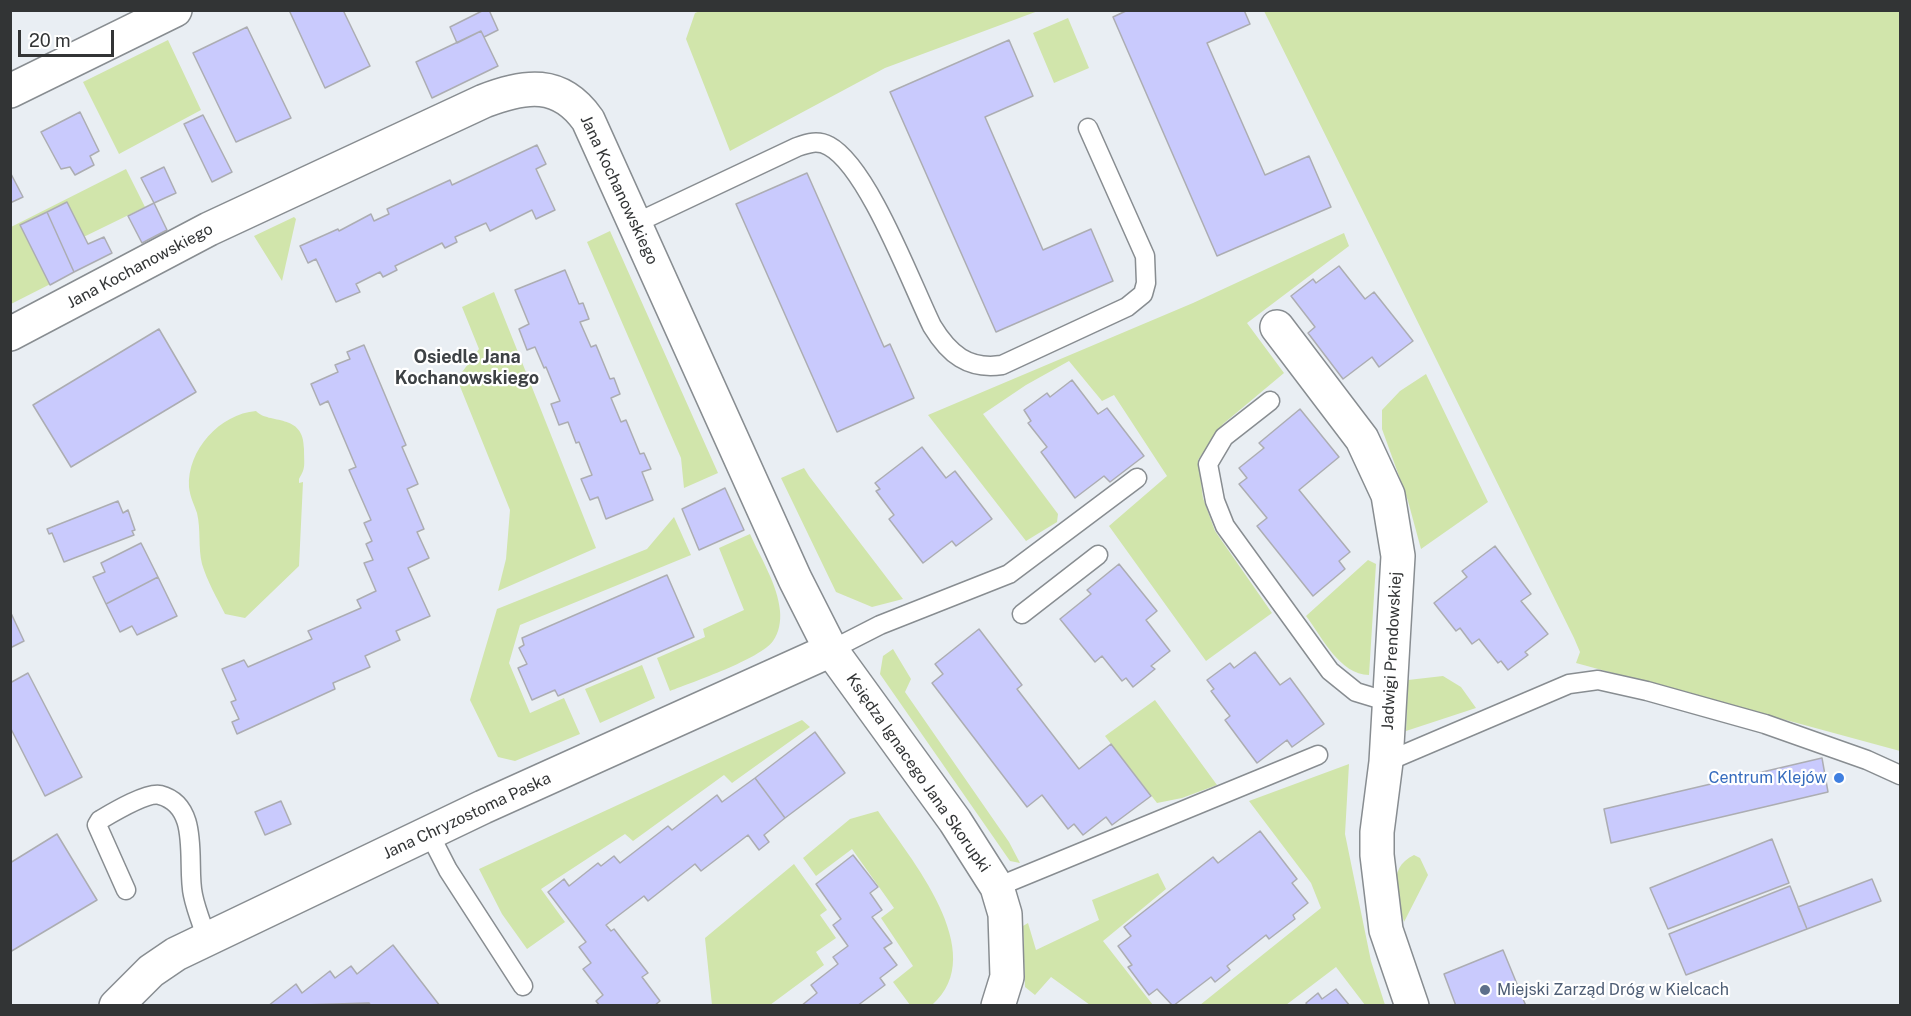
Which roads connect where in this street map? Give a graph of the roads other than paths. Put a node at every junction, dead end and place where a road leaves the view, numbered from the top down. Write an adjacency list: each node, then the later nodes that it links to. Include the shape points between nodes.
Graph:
1 (175, 10): 2 (street)
2 (10, 91)
3 (1088, 128): 4 (lane, via 1145,256 1143,294 1127,307 1002,365 982,367 967,363 945,345 932,326 862,180 842,155 826,145 816,142 797,147)
4 (636, 223): 6 (street, Jana Kochanowskiego, via 579,108 552,91 522,90 484,101 219,225); 11 (street, Jana Kochanowskiego, via 795,579)
5 (1277, 327): 12 (street, Jadwigi Prendowskiej, via 1362,439 1388,495 1398,556)
6 (10, 334)
7 (1270, 401): 12 (lane, via 1224,437 1208,464 1218,510 1225,526 1330,671 1356,692)
8 (1137, 478): 11 (lane, via 1009,574)
9 (1098, 555): 10 (lane)
10 (1022, 614)
11 (831, 650): 16 (street, Jana Chryzostoma Paska); 17 (street, Księdza Ignacego Jana Skorupki, via 956,821)
12 (1389, 702): 14 (street, Jadwigi Prendowskiej)
13 (1318, 755): 17 (lane)
14 (1386, 762): 15 (lane, via 1569,684 1598,680 1765,724); 23 (street, Jadwigi Prendowskiej, via 1377,855 1386,930)
15 (1900, 775)
16 (429, 833): 19 (street, Jana Chryzostoma Paska); 20 (lane, via 448,870)
17 (997, 887): 22 (street, Księdza Ignacego Jana Skorupki, via 1005,914 1007,977)
18 (126, 890): 19 (lane, via 97,825 100,819 146,797 159,795 172,802 191,834 192,893)
19 (207, 939): 21 (street, Jana Chryzostoma Paska, via 151,971)
20 (523, 986)
21 (116, 1005)
22 (998, 1005)
23 (1412, 1005)

